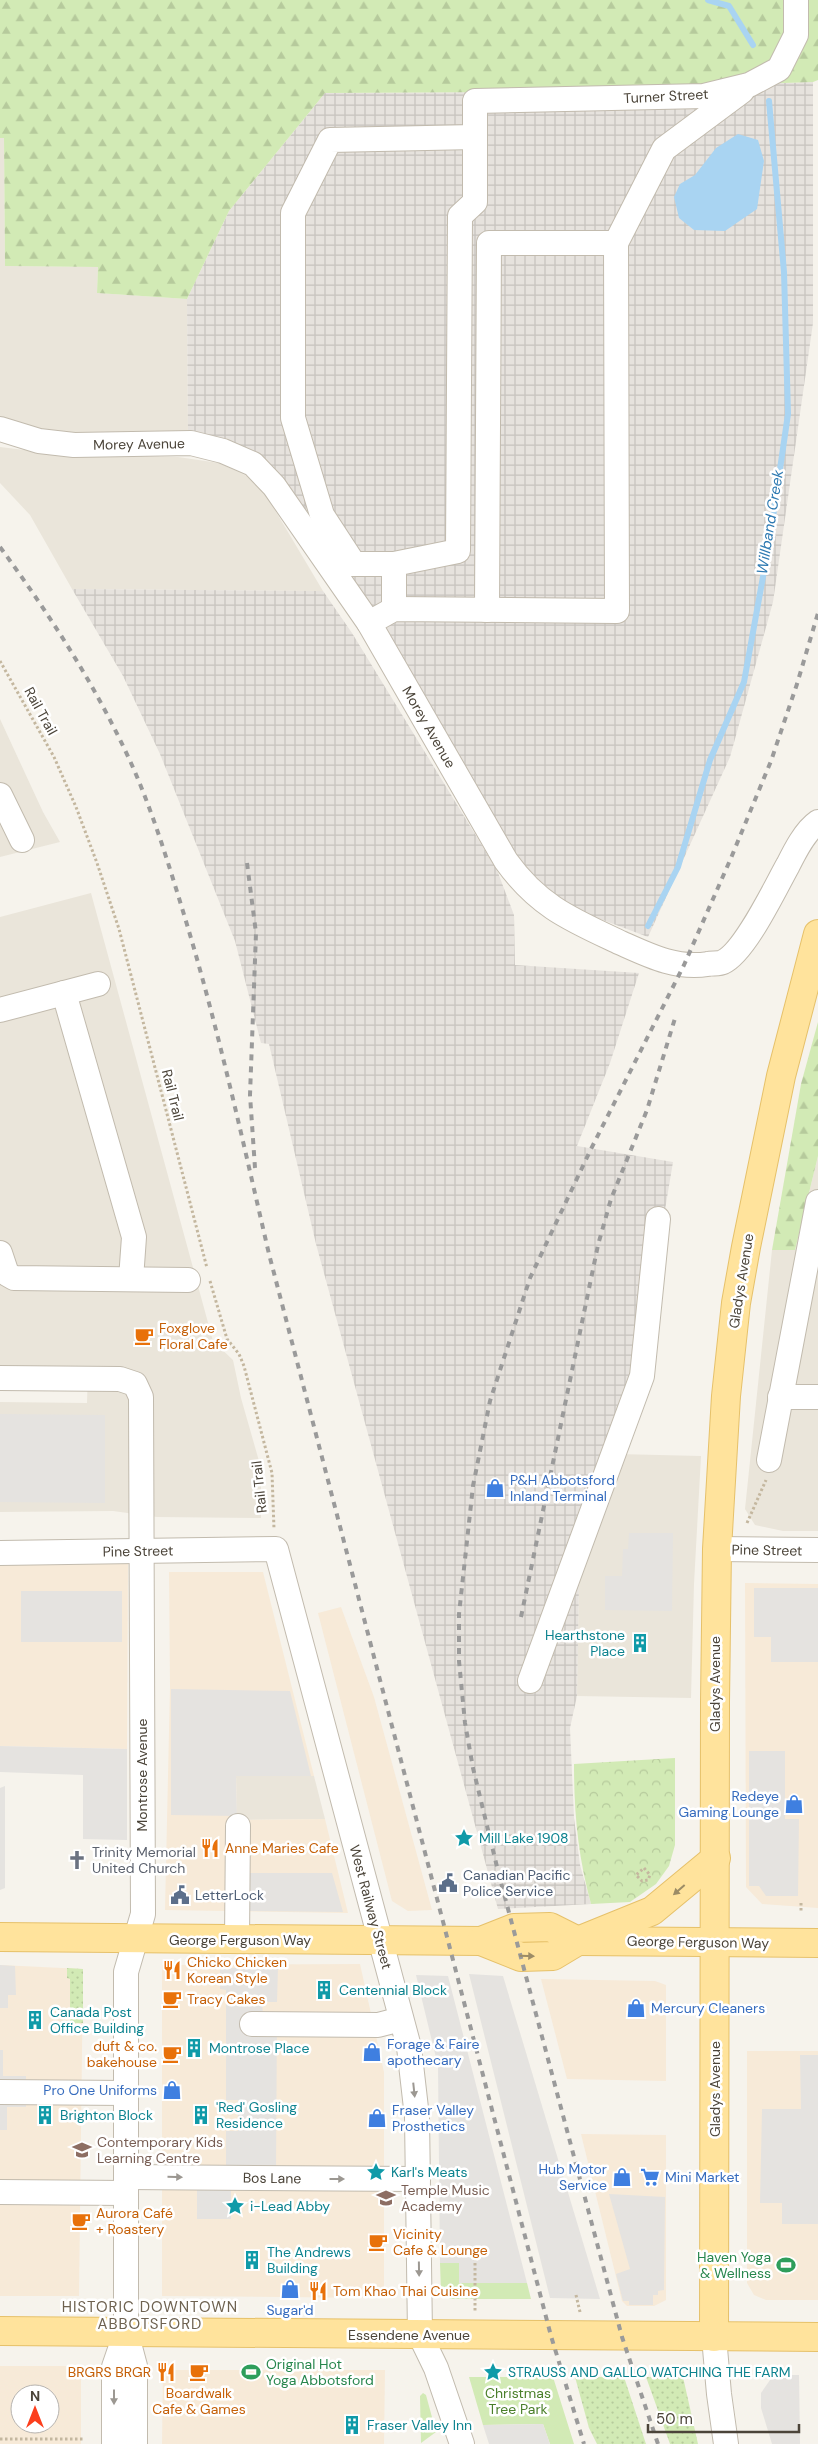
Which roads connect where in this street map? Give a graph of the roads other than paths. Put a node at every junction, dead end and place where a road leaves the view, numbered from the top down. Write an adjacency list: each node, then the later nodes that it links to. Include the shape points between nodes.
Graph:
1 (796, 0): 2 (street, Turner Street, via 796,35 779,69)
2 (749, 85): 3 (street, Turner Street, via 704,96 475,102); 4 (street, via 664,148)
3 (475, 137): 7 (street, via 330,140 294,213 293,418 322,515); 8 (street, via 475,202 460,216 458,551)
4 (616, 242): 10 (street, via 489,243); 10 (street, via 617,611)
5 (0, 429): 6 (street, Morey Avenue, via 39,441 74,445 191,443 223,451 253,464 274,486)
6 (329, 564): 7 (street); 11 (street, Morey Avenue)
7 (354, 564): 8 (street)
8 (394, 564): 9 (street)
9 (394, 609): 10 (street); 11 (street)
10 (488, 610)
11 (368, 623): 13 (street, Morey Avenue, via 519,879 551,908 654,958 697,966 723,962 748,937 792,857)
12 (0, 795): 14 (street)
13 (818, 822)
14 (22, 840)
15 (818, 934): 30 (main road, Gladys Avenue, via 781,1076 736,1303 726,1396)
16 (98, 984): 17 (street)
17 (64, 993): 18 (street); 24 (street, via 134,1237)
18 (0, 1010)
19 (818, 1202): 21 (street)
20 (658, 1219): 34 (street, via 642,1376)
21 (813, 1250): 26 (street)
22 (0, 1253): 24 (street, via 7,1274 14,1278)
23 (202, 1277): 24 (street)
24 (131, 1280)
25 (0, 1378): 31 (street, Montrose Avenue, via 120,1379 135,1384 141,1397)
26 (780, 1397): 27 (street); 28 (street)
27 (818, 1397)
28 (769, 1460)
29 (276, 1549): 31 (street, Pine Street); 40 (street, West Railway Street)
30 (717, 1549): 32 (street, Pine Street); 36 (main road, Gladys Avenue)
31 (142, 1550): 33 (street, Pine Street); 38 (street, Montrose Avenue, via 143,1914)
32 (818, 1550)
33 (0, 1553)
34 (530, 1681)
35 (238, 1826): 39 (street)
36 (716, 1858): 41 (main road, one-way to 41, via 652,1912); 42 (main road, Gladys Avenue)
37 (0, 1937): 38 (main road, George Ferguson Way)
38 (136, 1939): 39 (main road, George Ferguson Way); 47 (street, Montrose Avenue, via 126,1972)
39 (237, 1940): 40 (main road, George Ferguson Way)
40 (379, 1940): 41 (main road, George Ferguson Way, via 481,1941 514,1928 550,1927); 44 (street, West Railway Street)
41 (578, 1941): 42 (main road, George Ferguson Way)
42 (716, 1943): 43 (main road, George Ferguson Way); 54 (main road, Gladys Avenue)
43 (818, 1943)
44 (401, 2018): 45 (street, via 378,2025); 48 (street, West Railway Street, one-way to 48, via 409,2047 417,2117)
45 (252, 2024)
46 (0, 2092): 47 (street)
47 (126, 2093): 49 (street, Montrose Avenue)
48 (418, 2179): 49 (street, Bos Lane, one-way to 48); 53 (street, West Railway Street, one-way to 53)
49 (126, 2185): 50 (street, Bos Lane); 52 (street, Montrose Avenue)
50 (0, 2192)
51 (0, 2331): 52 (main road, Essendene Avenue)
52 (126, 2332): 53 (main road, Essendene Avenue); 56 (street, Montrose Avenue, one-way to 56, via 114,2367); 57 (street, Montrose Avenue, via 135,2366)
53 (420, 2335): 54 (main road, Essendene Avenue); 58 (street, West Railway Street, via 436,2368)
54 (714, 2337): 55 (main road, Essendene Avenue); 59 (street, Gladys Avenue)
55 (818, 2337)
56 (114, 2444)
57 (135, 2444)
58 (462, 2444)
59 (726, 2444)

